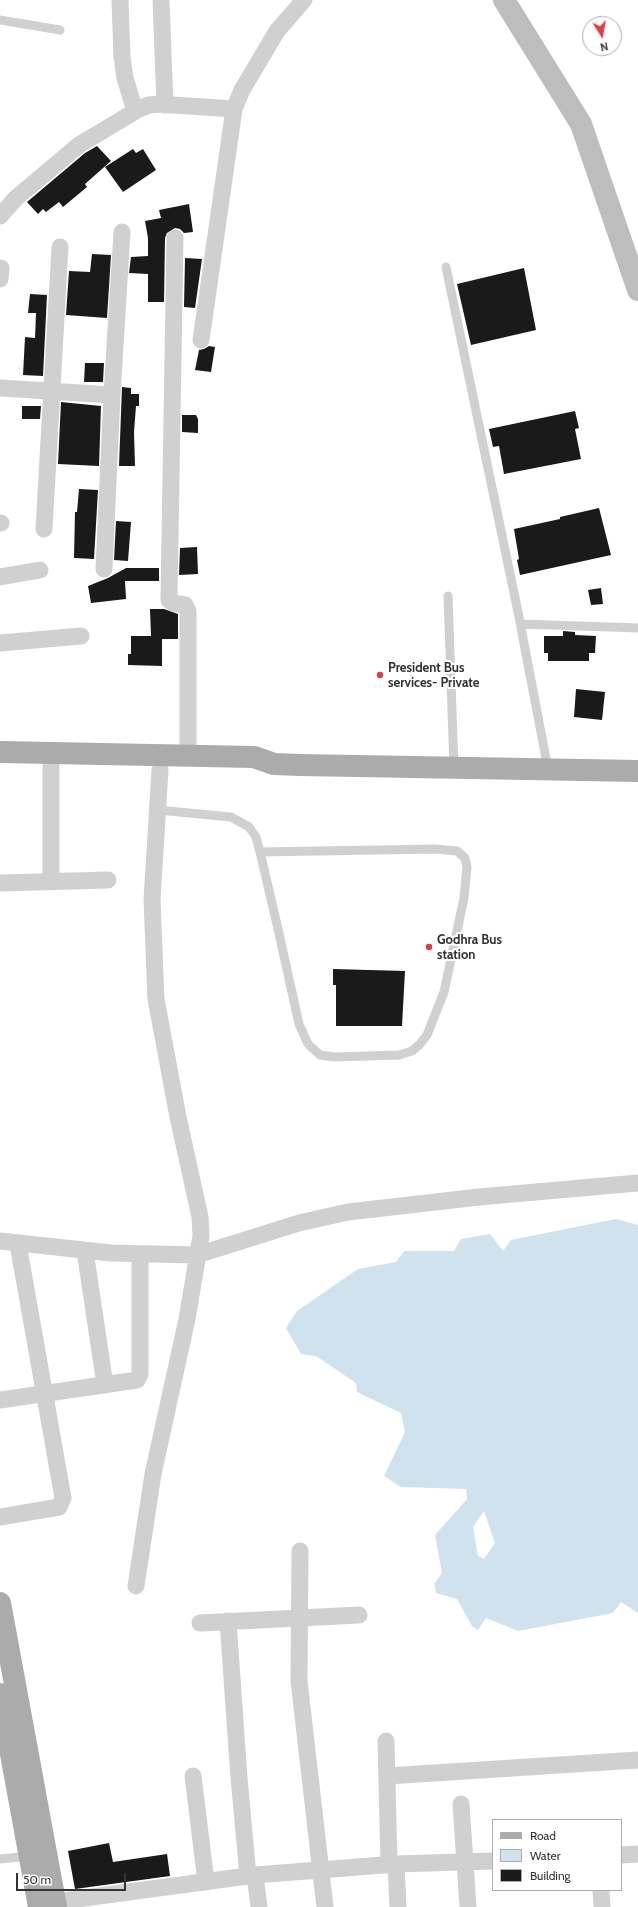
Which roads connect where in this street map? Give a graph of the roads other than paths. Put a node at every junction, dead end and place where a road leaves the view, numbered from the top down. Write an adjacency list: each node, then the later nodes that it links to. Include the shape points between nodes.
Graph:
1 (120, 0): 9 (street, via 122,57)
2 (161, 0): 7 (street)
3 (304, 0): 8 (street, via 277,31 242,90)
4 (504, 0): 15 (street, via 581,124)
5 (0, 20): 6 (lane)
6 (60, 30)
7 (166, 105): 8 (street); 9 (street, via 149,105)
8 (234, 109): 16 (street)
9 (135, 111): 10 (street, via 79,145 16,198)
10 (0, 216)
11 (122, 232): 19 (street)
12 (175, 238): 30 (street, via 169,600 185,605 188,611)
13 (60, 247): 18 (street)
14 (446, 267): 25 (lane)
15 (638, 290)
16 (201, 340)
17 (0, 388): 18 (street)
18 (51, 392): 19 (street); 20 (street)
19 (112, 395): 21 (street)
20 (44, 529)
21 (104, 569)
22 (40, 570): 23 (street)
23 (0, 577)
24 (448, 596): 34 (lane)
25 (521, 624): 26 (lane); 35 (lane)
26 (638, 628)
27 (81, 636): 28 (street)
28 (0, 643)
29 (0, 752): 30 (main road)
30 (188, 757): 31 (main road, via 254,757)
31 (274, 764): 34 (main road); 36 (main road, via 253,771)
32 (0, 765): 33 (main road)
33 (51, 766): 36 (main road); 41 (street)
34 (454, 768): 35 (main road)
35 (548, 769): 37 (main road)
36 (160, 770): 38 (street)
37 (638, 771)
38 (158, 810): 39 (lane, via 232,818 249,827 256,837); 48 (street, via 152,900 156,999 200,1217 201,1236)
39 (260, 852): 39 (lane, via 299,1024 308,1044 320,1055 334,1057 399,1055 412,1051 427,1036 444,992 464,898 467,867 465,858 457,851 435,848)
40 (108, 880): 41 (street)
41 (51, 882): 42 (street)
42 (0, 883)
43 (638, 1183): 48 (street, via 348,1212 299,1223)
44 (0, 1241): 45 (street)
45 (18, 1244): 46 (street); 50 (street)
46 (85, 1251): 47 (street); 49 (street)
47 (140, 1254): 48 (street); 49 (street, via 140,1374 134,1381)
48 (197, 1255): 54 (street, via 187,1318 153,1474)
49 (105, 1385): 50 (street)
50 (44, 1393): 51 (street); 52 (street, via 62,1503 55,1508)
51 (0, 1400)
52 (0, 1517)
53 (300, 1552): 57 (street)
54 (136, 1586)
55 (0, 1603): 77 (main road)
56 (359, 1615): 57 (street)
57 (300, 1618): 58 (street); 73 (street, via 299,1681)
58 (228, 1621): 59 (street); 74 (street, via 239,1778)
59 (200, 1623)
60 (0, 1694): 68 (main road)
61 (386, 1741): 64 (street)
62 (638, 1760): 64 (street)
63 (193, 1776): 75 (street)
64 (387, 1776): 72 (street)
65 (461, 1804): 71 (street)
66 (638, 1854): 67 (street)
67 (622, 1855)
68 (30, 1856): 69 (lane); 77 (main road)
69 (0, 1859)
70 (492, 1861): 71 (street)
71 (465, 1862): 72 (street); 81 (street)
72 (393, 1864): 73 (street); 80 (street)
73 (321, 1870): 74 (street); 79 (street)
74 (252, 1875): 75 (street); 78 (street)
75 (206, 1882): 77 (street)
76 (601, 1891): 82 (street)
77 (50, 1905)
78 (259, 1907)
79 (325, 1907)
80 (398, 1907)
81 (468, 1907)
82 (602, 1907)

